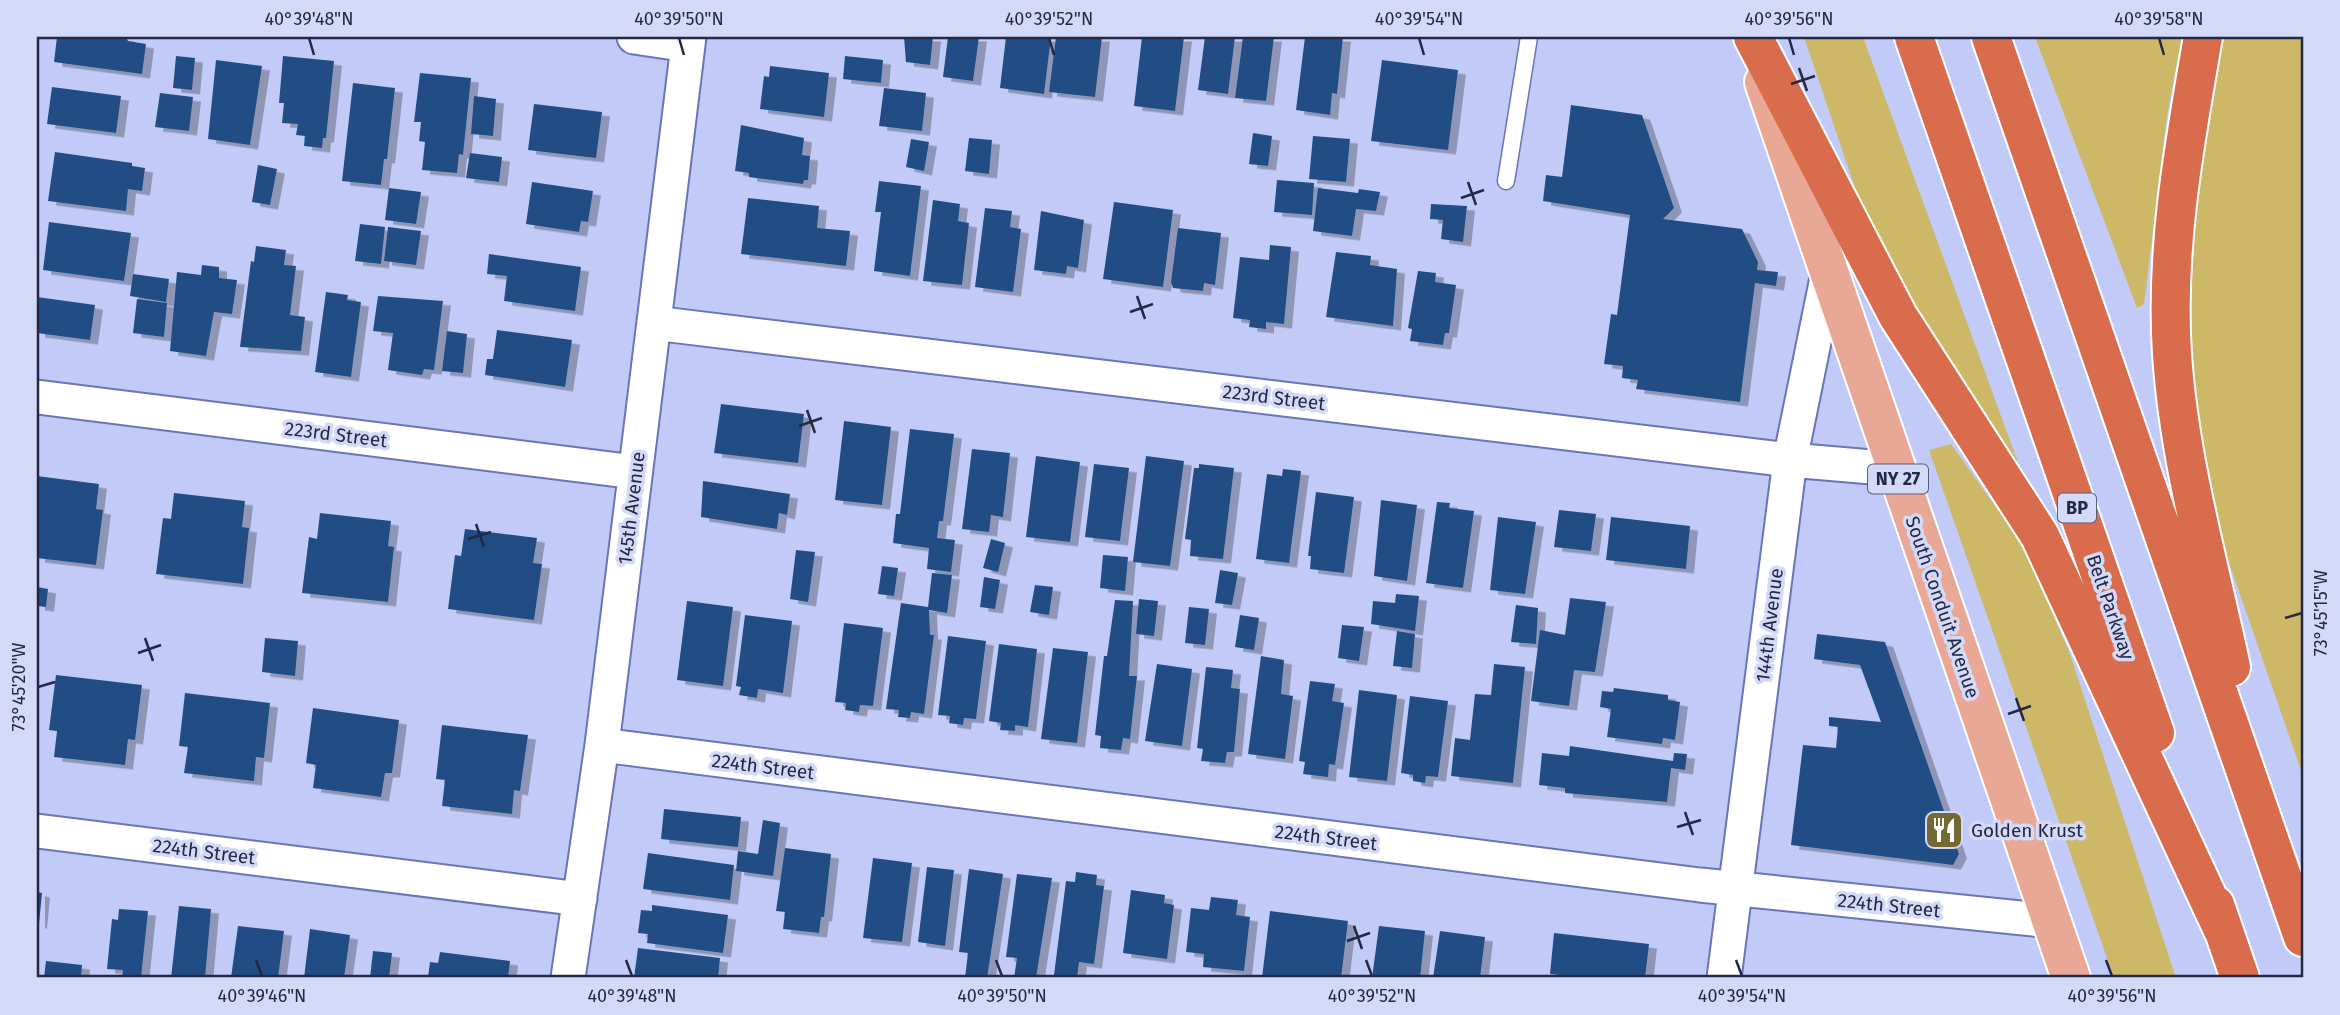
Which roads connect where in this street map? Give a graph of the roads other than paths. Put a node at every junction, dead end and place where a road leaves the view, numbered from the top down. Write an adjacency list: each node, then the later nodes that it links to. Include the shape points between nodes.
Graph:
1 (634, 37): 7 (street)
2 (1529, 37): 8 (lane)
3 (1751, 37): 9 (main road, South Conduit Avenue / NY 27); 21 (highway, via 1909,335 2040,536)
4 (1914, 37): 21 (highway, Belt Parkway / BP)
5 (1991, 37): 17 (highway)
6 (2203, 37): 17 (highway, via 2177,206 2172,354 2185,459)
7 (688, 41): 10 (street, 145th Avenue)
8 (1506, 181)
9 (1828, 274): 12 (street, 144th Avenue); 13 (main road, South Conduit Avenue / NY 27)
10 (654, 323): 12 (street, 223rd Street); 14 (street, 145th Avenue)
11 (37, 397): 14 (street, 223rd Street)
12 (1790, 460): 13 (street, 223rd Street); 18 (street, 144th Avenue)
13 (1895, 469): 20 (main road, South Conduit Avenue / NY 27)
14 (635, 472): 15 (street, 145th Avenue)
15 (602, 745): 18 (street, 224th Street); 19 (street, 145th Avenue)
16 (37, 831): 19 (street, 224th Street)
17 (2268, 837): 22 (highway)
18 (1736, 889): 20 (street, 224th Street); 24 (street, 144th Avenue)
19 (580, 899): 23 (street, 145th Avenue)
20 (2051, 921): 25 (main road, South Conduit Avenue / NY 27)
21 (2223, 930): 26 (highway, Belt Parkway / BP)
22 (2303, 937)
23 (568, 978)
24 (1724, 978)
25 (2071, 978)
26 (2240, 978)

